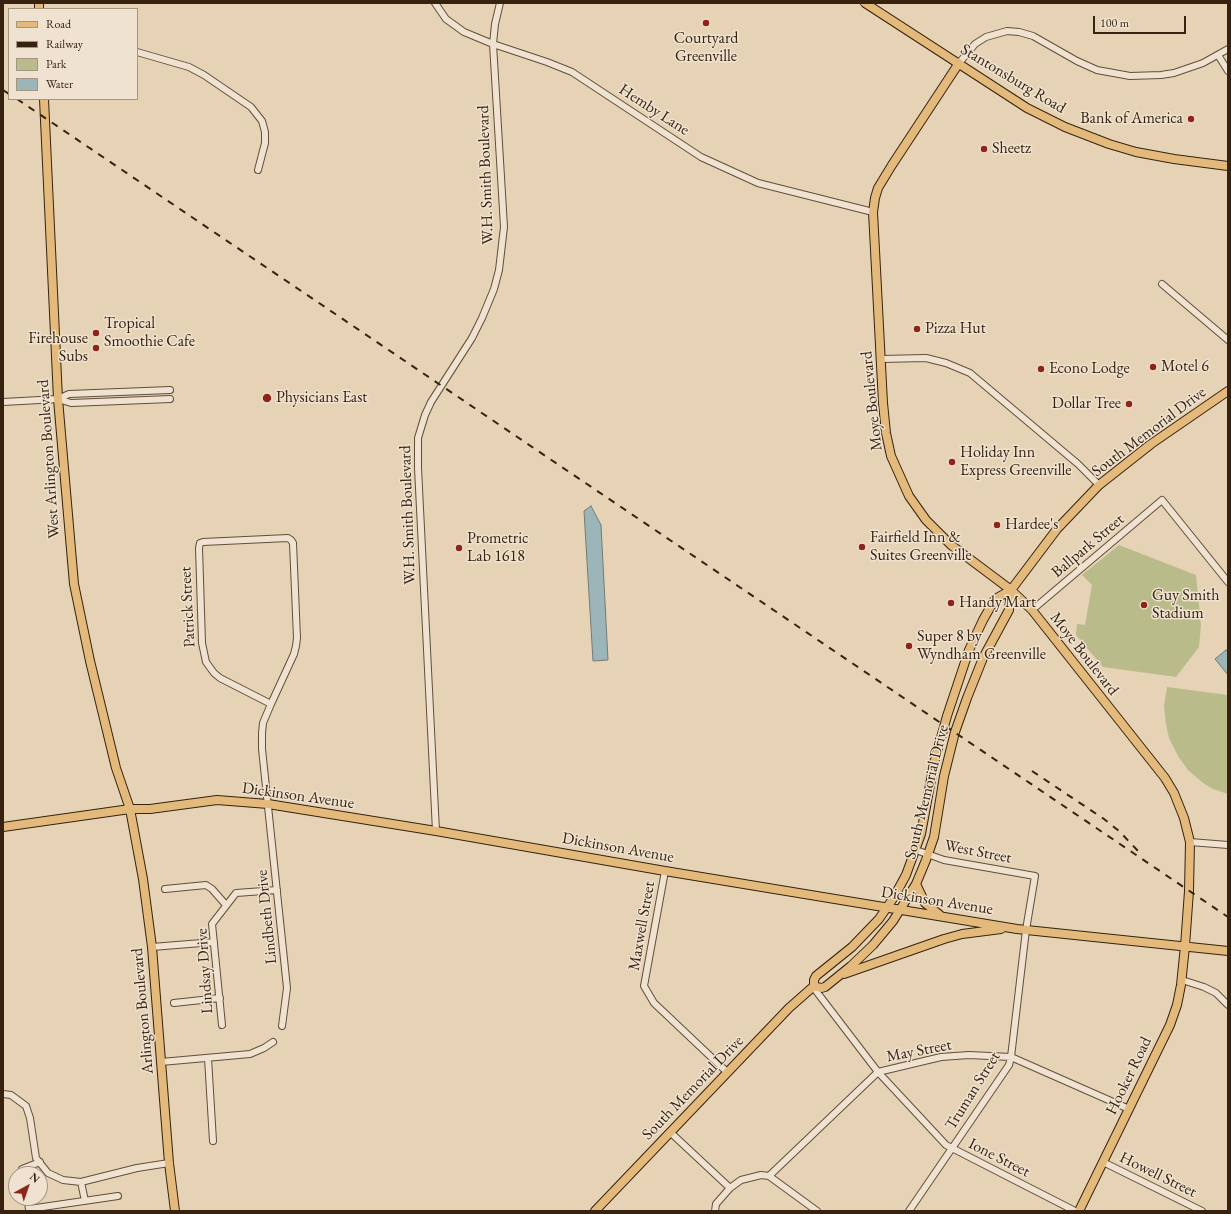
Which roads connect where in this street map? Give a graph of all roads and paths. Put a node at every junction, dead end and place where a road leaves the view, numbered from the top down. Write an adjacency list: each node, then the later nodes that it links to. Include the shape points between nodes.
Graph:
1 (435, 3): 4 (street, Hemby Lane, via 446,19 464,32)
2 (500, 3): 4 (street, W.H. Smith Boulevard)
3 (865, 3): 8 (main road, Stantonsburg Road)
4 (493, 44): 13 (street, Hemby Lane, via 572,72 701,157 758,183); 31 (street, W.H. Smith Boulevard, via 504,226 499,270 482,318 431,402 418,438)
5 (1228, 49): 7 (street, Moye Boulevard)
6 (138, 52): 12 (street, via 204,74 251,108 262,121 265,132)
7 (1218, 55): 8 (street, Moye Boulevard, via 1174,73 1130,76 1097,70 1033,36 1007,31 980,40); 9 (street)
8 (959, 63): 11 (main road, Stantonsburg Road, via 1027,108 1086,136 1136,152); 13 (main road, Moye Boulevard, via 878,188)
9 (1228, 71)
10 (44, 100): 19 (main road, West Arlington Boulevard)
11 (1228, 166)
12 (258, 170)
13 (873, 212): 16 (main road, Moye Boulevard)
14 (1162, 284): 15 (street)
15 (1228, 340)
16 (881, 359): 22 (street, via 926,358 970,373 1078,464); 25 (main road, Moye Boulevard, via 886,433 891,456 909,496 926,520 951,545)
17 (170, 390): 19 (street, via 69,394)
18 (1228, 391): 22 (main road, South Memorial Drive, via 1151,444)
19 (58, 399): 20 (street, via 71,403); 21 (street); 29 (main road, West Arlington Boulevard, via 74,584 116,768)
20 (170, 399)
21 (3, 402)
22 (1099, 485): 25 (main road, South Memorial Drive, via 1057,529)
23 (292, 540): 27 (street, Lindbeth Drive, via 296,646); 27 (street, Patrick Street, via 288,538 203,542 198,548 202,643 206,662 220,678)
24 (1228, 582): 26 (street, Ballpark Street, via 1162,500)
25 (1012, 590): 26 (main road, Moye Boulevard); 34 (main road, South Memorial Drive, via 995,599 962,667 938,744 924,824); 35 (main road, South Memorial Drive, via 1008,610 983,658 955,732)
26 (1032, 610): 32 (main road, Moye Boulevard, via 1165,778 1184,818)
27 (271, 704): 28 (street, Lindbeth Drive, via 263,723 262,733)
28 (268, 804): 29 (main road, Dickinson Avenue, via 217,800 150,809); 31 (main road, Dickinson Avenue); 40 (street, Lindbeth Drive)
29 (130, 809): 30 (main road, Dickinson Avenue); 48 (main road, Arlington Boulevard)
30 (3, 827)
31 (436, 831): 36 (main road, Dickinson Avenue)
32 (1190, 842): 33 (street); 47 (main road, Moye Boulevard)
33 (1228, 845)
34 (916, 850): 35 (street, West Street); 42 (main road, South Memorial Drive, via 906,875)
35 (928, 854): 37 (street, West Street, via 950,862); 38 (main road, South Memorial Drive)
36 (665, 871): 42 (main road, Dickinson Avenue); 62 (street, Maxwell Street, via 644,986 654,1003)
37 (1035, 876): 45 (street, Truman Street)
38 (916, 884): 43 (main road, South Memorial Drive); 44 (main road, via 925,903)
39 (165, 889): 41 (street, via 206,884)
40 (277, 890): 41 (street, Lindsay Drive, via 236,893); 57 (street, Lindbeth Drive, via 287,988)
41 (226, 905): 46 (street, Lindsay Drive, via 212,924)
42 (887, 907): 43 (main road, Dickinson Avenue); 52 (main road, South Memorial Drive, via 860,939 816,976)
43 (901, 910): 44 (main road, Dickinson Avenue); 50 (main road, South Memorial Drive, via 883,934)
44 (943, 916): 45 (main road, Dickinson Avenue)
45 (1021, 929): 47 (main road, Dickinson Avenue); 50 (main road, via 985,930 944,939); 59 (street, Truman Street)
46 (214, 942): 48 (street); 53 (street, Lindsay Drive)
47 (1185, 946): 49 (main road, Dickinson Avenue); 51 (main road, Hooker Road)
48 (152, 947): 61 (main road, Arlington Boulevard)
49 (1228, 951)
50 (839, 975): 52 (main road, South Memorial Drive, via 821,988)
51 (1182, 980): 55 (street, via 1204,986); 65 (main road, Hooker Road, via 1174,1015)
52 (814, 987): 62 (main road, South Memorial Drive, via 789,1008); 63 (street, Ione Street)
53 (220, 998): 54 (street); 56 (street, Lindsay Drive)
54 (174, 1003)
55 (1228, 1005)
56 (222, 1025)
57 (282, 1026)
58 (273, 1042): 60 (street, via 250,1054)
59 (1012, 1057): 63 (street, May Street, via 940,1057); 65 (street, May Street); 68 (street, Truman Street)
60 (208, 1058): 61 (street); 67 (street)
61 (161, 1062): 71 (main road, Arlington Boulevard)
62 (727, 1072): 66 (main road, South Memorial Drive)
63 (878, 1072): 68 (street, Ione Street, via 946,1145); 73 (street, May Street)
64 (3, 1094): 69 (street, via 11,1095 26,1106 36,1158)
65 (1129, 1109): 70 (main road, Hooker Road)
66 (670, 1132): 75 (street); 81 (main road, South Memorial Drive)
67 (213, 1140)
68 (952, 1148): 84 (street, Truman Street); 85 (street, Ione Street)
69 (40, 1162): 72 (street); 74 (street, via 48,1173 63,1180)
70 (1103, 1162): 86 (main road, Hooker Road); 87 (street, Howell Street)
71 (169, 1163): 74 (street); 80 (main road, Arlington Boulevard)
72 (30, 1166)
73 (769, 1176): 75 (street, via 761,1175 741,1180); 83 (street)
74 (81, 1182): 77 (street)
75 (730, 1188): 82 (street, via 716,1204)
76 (118, 1196): 77 (street)
77 (85, 1201): 79 (street)
78 (29, 1206): 79 (street, via 29,1209)
79 (45, 1209)
80 (176, 1211)
81 (595, 1211)
82 (715, 1211)
83 (817, 1211)
84 (909, 1211)
85 (1075, 1211)
86 (1079, 1211)
87 (1202, 1211)

